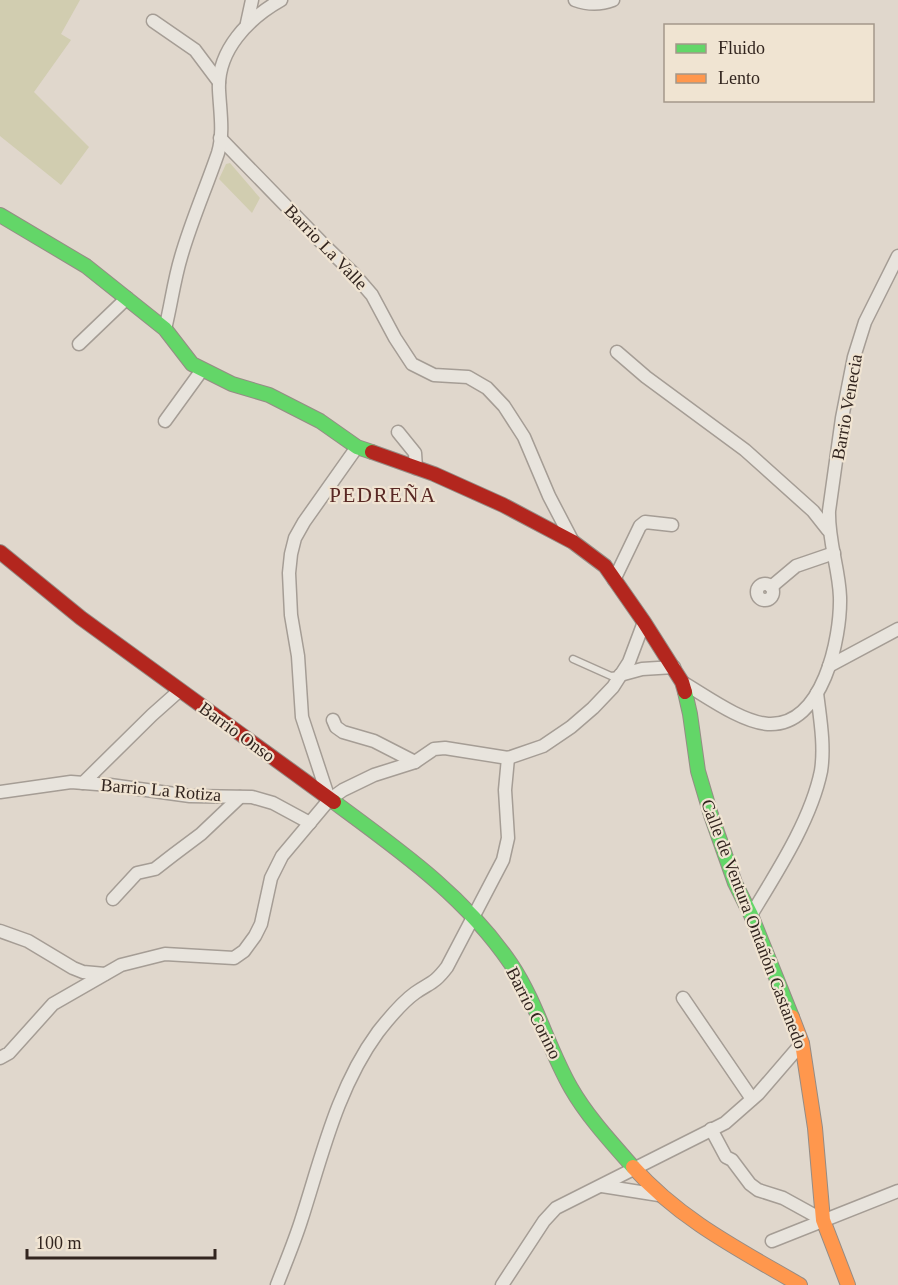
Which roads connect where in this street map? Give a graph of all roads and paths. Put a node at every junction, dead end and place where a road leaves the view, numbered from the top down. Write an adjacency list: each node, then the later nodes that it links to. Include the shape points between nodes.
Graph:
1 (252, 0): 6 (street)
2 (281, 0): 6 (street)
3 (575, 0): 4 (street, via 601,4)
4 (613, 0)
5 (153, 21): 7 (street, via 195,50)
6 (247, 23): 7 (street, via 231,46)
7 (219, 82): 8 (street)
8 (220, 138): 12 (street, via 219,151 180,259); 22 (street, Barrio La Valle, via 372,295 412,364 434,375 468,377 487,388 504,406 524,437)
9 (0, 215): 11 (street, Calle de Ventura Ontañón Castanedo, via 86,266)
10 (898, 256): 21 (street, Barrio Venecia, via 865,322 854,357)
11 (127, 297): 12 (street, Calle de Ventura Ontañón Castanedo); 13 (street)
12 (165, 328): 15 (street, Calle de Ventura Ontañón Castanedo, via 186,357)
13 (80, 344)
14 (617, 352): 21 (street, Barrio Venecia, via 745,450 813,511)
15 (202, 370): 16 (street); 18 (street, Calle de Ventura Ontañón Castanedo, via 269,395 320,421)
16 (165, 421)
17 (398, 432): 19 (street, via 416,453)
18 (357, 447): 19 (street, Calle de Ventura Ontañón Castanedo); 42 (street, via 304,522 295,538 290,563 291,615 302,717)
19 (416, 468): 22 (street, Calle de Ventura Ontañón Castanedo, via 503,505)
20 (672, 525): 25 (street, via 645,522 640,526)
21 (828, 530): 24 (street, Barrio Venecia)
22 (573, 542): 25 (street, Calle de Ventura Ontañón Castanedo, via 605,566)
23 (0, 552): 34 (street, Barrio Onso)
24 (834, 553): 26 (street, via 796,566); 30 (street, Barrio Venecia, via 840,597)
25 (614, 580): 27 (street, Calle de Ventura Ontañón Castanedo)
26 (771, 587)
27 (644, 622): 31 (street, Calle de Ventura Ontañón Castanedo); 32 (street)
28 (898, 629): 30 (street)
29 (573, 659): 32 (lane, via 611,676)
30 (830, 666): 35 (street, Barrio Venecia)
31 (674, 668): 32 (street, via 642,669); 33 (street, Calle de Ventura Ontañón Castanedo)
32 (620, 675): 37 (street, via 613,687 571,728 543,746)
33 (682, 682): 35 (street, Barrio Venecia, via 737,714 766,724 791,718 808,706); 46 (street, Calle de Ventura Ontañón Castanedo, via 698,771 735,883)
34 (179, 691): 39 (street, Barrio La Rotiza); 42 (street, Barrio Onso)
35 (817, 693): 46 (street, Barrio Venecia, via 821,770 815,791 798,832)
36 (333, 720): 38 (street, via 343,732 374,741)
37 (508, 758): 38 (street, via 445,748 434,749); 45 (street, via 508,838 503,860)
38 (415, 762): 42 (street, via 374,775)
39 (83, 783): 40 (street, Barrio La Rotiza); 41 (street, Barrio La Rotiza, via 190,796)
40 (0, 792)
41 (240, 797): 43 (street, Barrio La Rotiza, via 273,803); 44 (street, Barrio La Rotiza, via 201,834 155,869 137,873)
42 (329, 800): 43 (street); 45 (street, Barrio Onso, via 435,878)
43 (310, 823): 48 (street, via 282,856 271,878 261,924 244,951 234,958 165,954 121,965)
44 (112, 899)
45 (473, 915): 54 (street, Barrio Corino, via 524,985 572,1089); 61 (street, via 447,967 436,981 394,1012 344,1089)
46 (751, 915): 50 (street, Calle de Ventura Ontañón Castanedo)
47 (0, 931): 48 (street, via 28,941 73,968)
48 (105, 974): 51 (street, via 53,1004)
49 (683, 998): 52 (street)
50 (802, 1043): 52 (street); 59 (street, Calle de Ventura Ontañón Castanedo)
51 (0, 1058)
52 (752, 1099): 53 (street, via 725,1123)
53 (711, 1129): 54 (street); 59 (street, via 726,1157 750,1184)
54 (638, 1173): 55 (street); 56 (street); 58 (street, Barrio Corino)
55 (602, 1186): 56 (street); 62 (street, via 556,1208)
56 (626, 1190): 58 (street)
57 (898, 1191): 59 (street)
58 (658, 1195): 63 (street, Barrio Corino, via 712,1234)
59 (823, 1220): 60 (street); 64 (street, Calle de Ventura Ontañón Castanedo)
60 (772, 1241)
61 (277, 1285)
62 (502, 1285)
63 (800, 1285)
64 (848, 1285)

